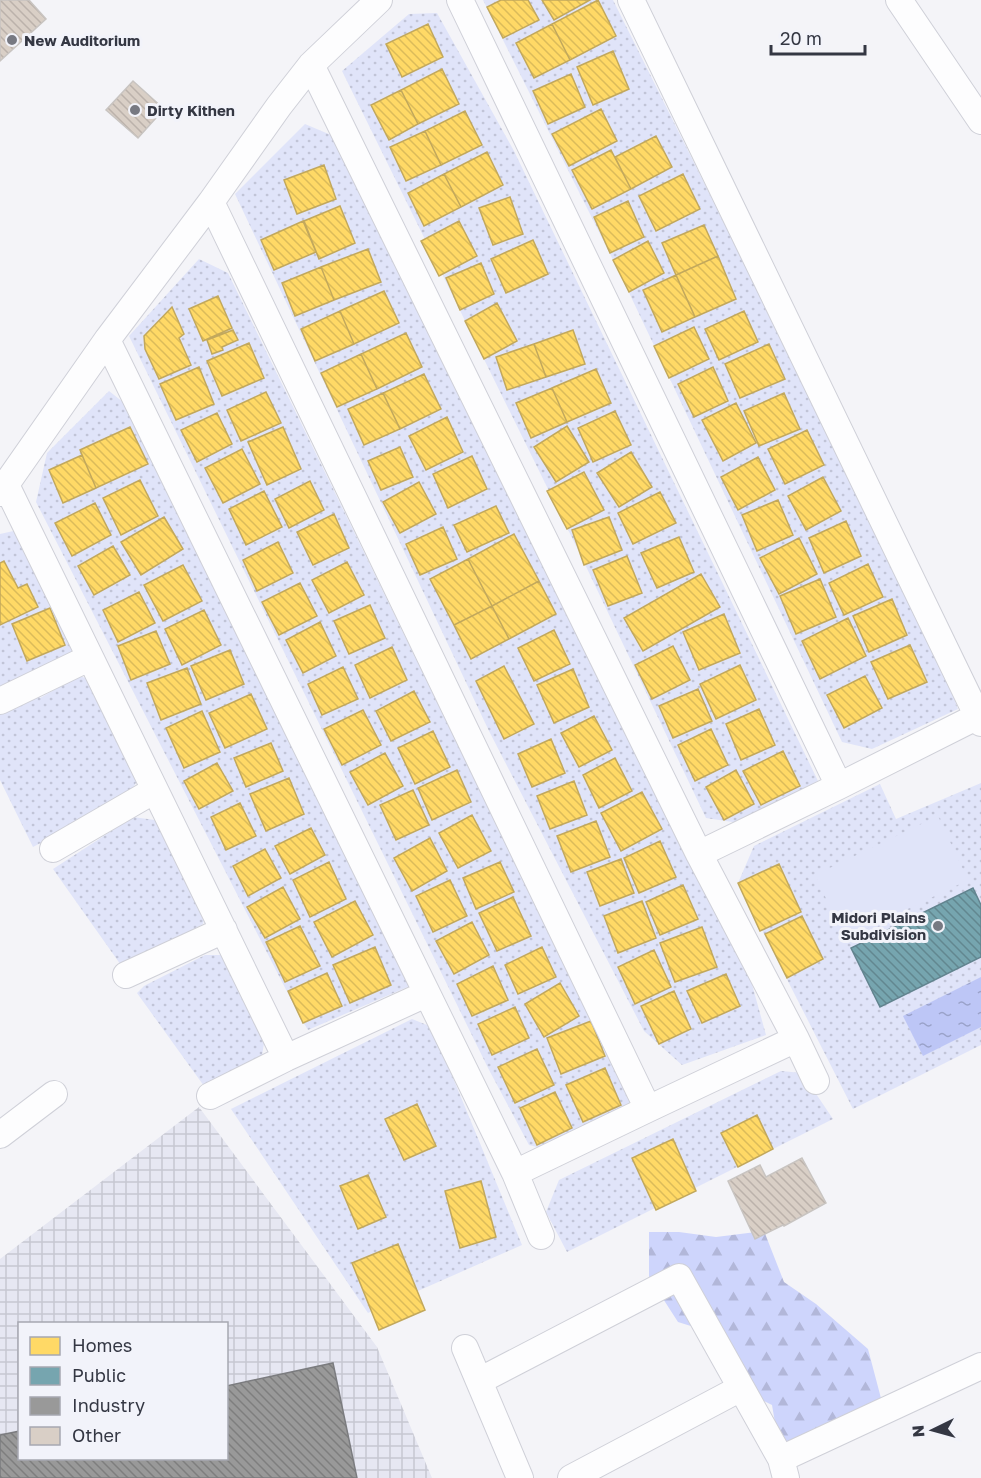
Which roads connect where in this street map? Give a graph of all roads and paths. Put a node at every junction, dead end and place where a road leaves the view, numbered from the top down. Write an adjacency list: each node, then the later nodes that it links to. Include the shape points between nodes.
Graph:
1 (379, 0): 5 (street)
2 (460, 0): 13 (street)
3 (631, 0): 12 (street)
4 (899, 0): 6 (street)
5 (311, 65): 7 (street); 16 (street)
6 (981, 121)
7 (211, 202): 8 (street); 25 (street)
8 (108, 340): 9 (street); 19 (street)
9 (3, 489): 10 (street)
10 (89, 658): 11 (street); 14 (street)
11 (0, 701)
12 (980, 719): 13 (street)
13 (839, 786): 16 (street)
14 (155, 790): 15 (street); 17 (street)
15 (53, 849)
16 (699, 854): 20 (street)
17 (224, 930): 18 (street); 21 (street)
18 (126, 975)
19 (426, 994): 21 (street); 27 (street)
20 (796, 1039): 22 (street); 25 (street)
21 (286, 1058): 24 (street)
22 (816, 1082)
23 (54, 1094): 26 (street)
24 (210, 1096)
25 (648, 1109): 27 (street)
26 (0, 1136)
27 (515, 1173): 28 (street)
28 (541, 1236)
29 (465, 1348): 31 (street)
30 (981, 1366): 33 (street)
31 (479, 1380): 32 (street, via 679,1277); 34 (street)
32 (741, 1388): 33 (street); 35 (street)
33 (784, 1468)
34 (520, 1478)
35 (571, 1478)

